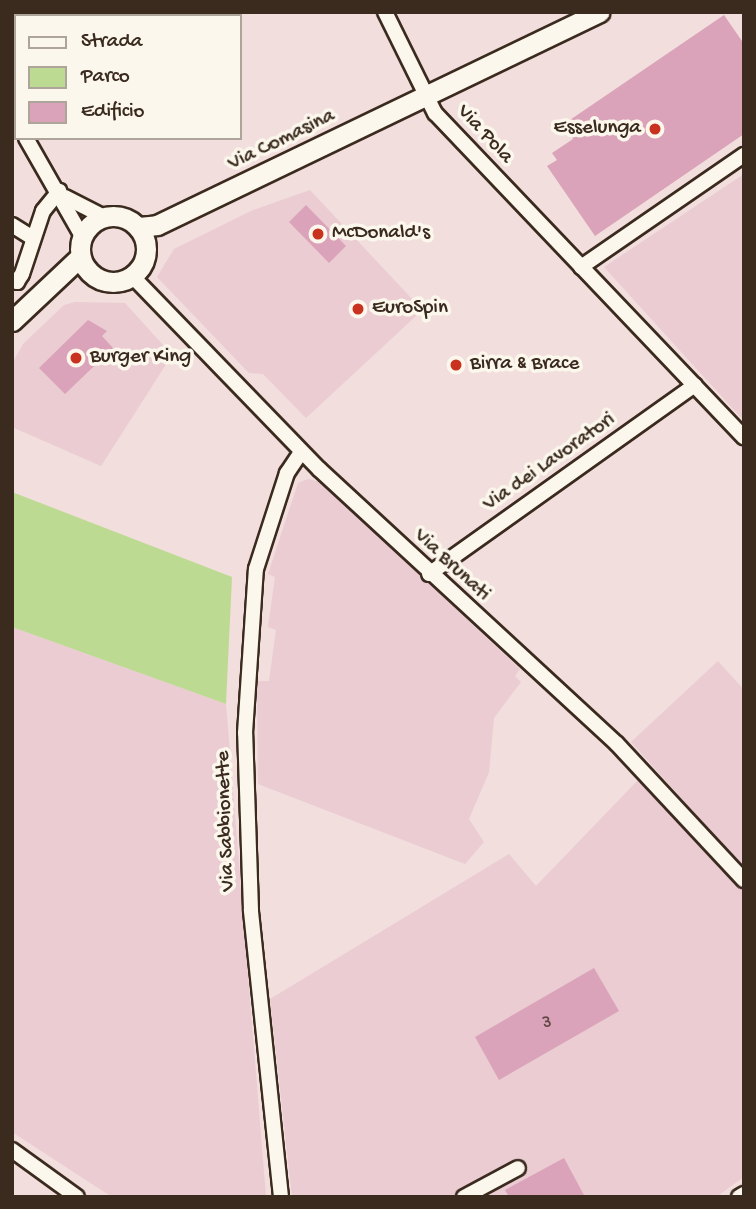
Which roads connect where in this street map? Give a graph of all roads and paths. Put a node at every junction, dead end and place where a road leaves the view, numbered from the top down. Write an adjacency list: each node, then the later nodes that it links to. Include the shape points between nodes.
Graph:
1 (385, 12): 3 (street, Via Pola)
2 (599, 12): 3 (main road, Via Comasina)
3 (426, 96): 9 (main road, Via Comasina); 13 (street, Via Pola, via 487,170)
4 (27, 140): 6 (street)
5 (744, 156): 13 (street)
6 (62, 194): 7 (street); 10 (street); 11 (street, via 43,211)
7 (104, 217): 9 (main road, via 122,217); 10 (main road)
8 (12, 225): 11 (street)
9 (148, 226): 14 (main road, via 147,246)
10 (82, 236): 12 (main road)
11 (33, 238): 15 (street, via 22,274 17,282)
12 (77, 265): 14 (main road, via 102,281); 16 (main road)
13 (581, 267): 17 (street, Via Pola)
14 (133, 277): 19 (street, Via Brunati)
15 (12, 279)
16 (12, 321)
17 (695, 385): 18 (street, Via Pola); 20 (street, Via dei Lavoratori)
18 (744, 439)
19 (301, 452): 20 (street, Via Brunati); 26 (street, Via Sabbionette, via 287,473 256,569 245,733 251,910)
20 (429, 574): 21 (street, Via Brunati, via 617,744)
21 (744, 880)
22 (12, 1150): 25 (street)
23 (518, 1168): 27 (street)
24 (744, 1194): 28 (street)
25 (78, 1197)
26 (281, 1197)
27 (464, 1197)
28 (739, 1197)

